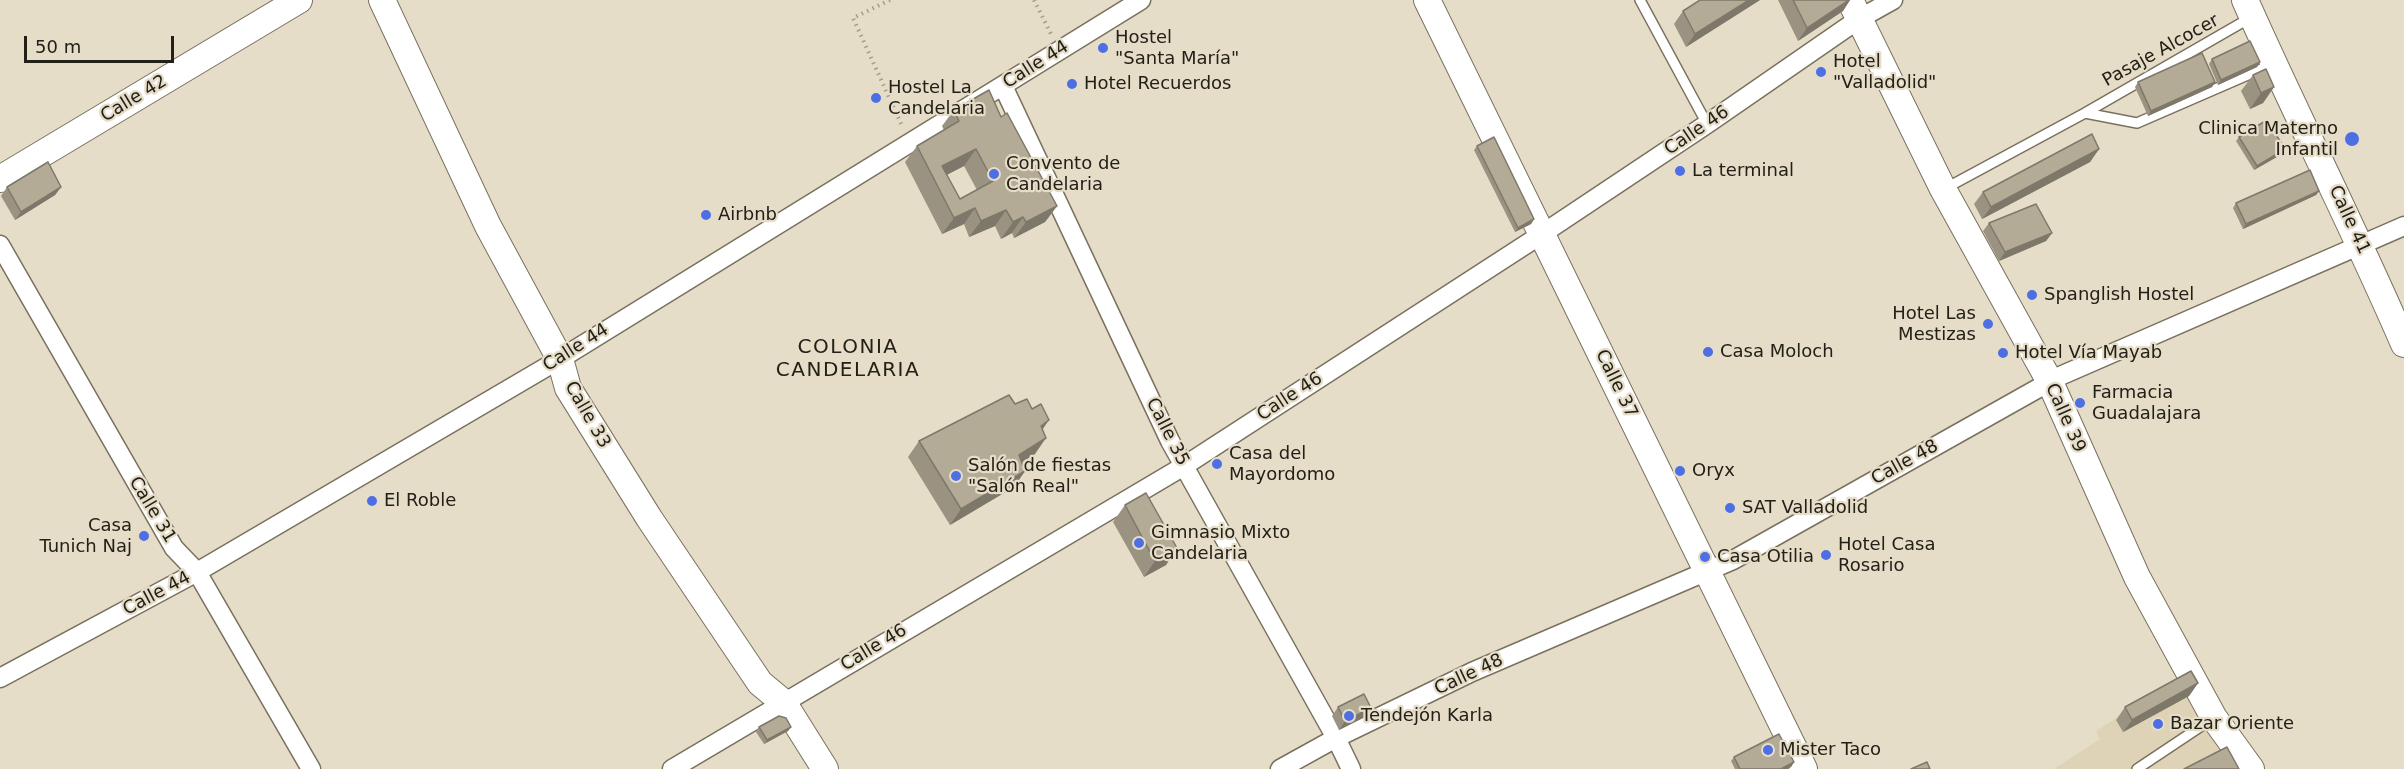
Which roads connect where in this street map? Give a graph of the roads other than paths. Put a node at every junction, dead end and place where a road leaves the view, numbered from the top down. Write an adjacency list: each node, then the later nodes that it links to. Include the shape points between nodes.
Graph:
1 (299, 0): 13 (street, Calle 42)
2 (382, 0): 20 (street, Calle 33, via 488,226)
3 (1141, 0): 10 (street, Calle 44)
4 (1427, 0): 16 (street, Calle 37)
5 (1640, 0): 12 (lane)
6 (1893, 0): 8 (street, Calle 46)
7 (2249, 8): 9 (street, Calle 41); 11 (lane, Pasaje Alcocer)
8 (1855, 10): 12 (street, Calle 46); 14 (street, Calle 39)
9 (2273, 64): 11 (lane, Pasaje Alcocer, via 2137,123); 18 (street, Calle 41)
10 (1003, 86): 20 (street, Calle 44); 22 (street, Calle 35)
11 (2085, 113): 14 (lane, Pasaje Alcocer)
12 (1707, 124): 16 (street, Calle 46)
13 (0, 179)
14 (1943, 189): 21 (street, Calle 39)
15 (2404, 226): 18 (street, Calle 48)
16 (1542, 234): 22 (street, Calle 46); 24 (street, Calle 37)
17 (0, 245): 23 (street, Calle 31, via 174,548)
18 (2361, 245): 19 (street, Calle 41); 21 (street, Calle 48)
19 (2404, 344)
20 (560, 359): 23 (street, Calle 44); 26 (street, Calle 33, via 568,388 650,518 760,684)
21 (2050, 382): 24 (street, Calle 48); 27 (street, Calle 39, via 2137,577)
22 (1184, 466): 26 (street, Calle 46); 28 (street, Calle 35)
23 (197, 572): 25 (street, Calle 44); 29 (street, Calle 31)
24 (1708, 572): 28 (street, Calle 48, via 1472,672); 34 (street, Calle 37)
25 (0, 678)
26 (783, 702): 30 (street, Calle 46); 31 (street, Calle 33)
27 (2214, 718): 35 (lane); 36 (street, Calle 39)
28 (1336, 738): 32 (street, Calle 48); 33 (street, Calle 35)
29 (311, 769)
30 (672, 769)
31 (825, 769)
32 (1280, 769)
33 (1351, 769)
34 (1803, 769)
35 (2137, 769)
36 (2251, 769)

